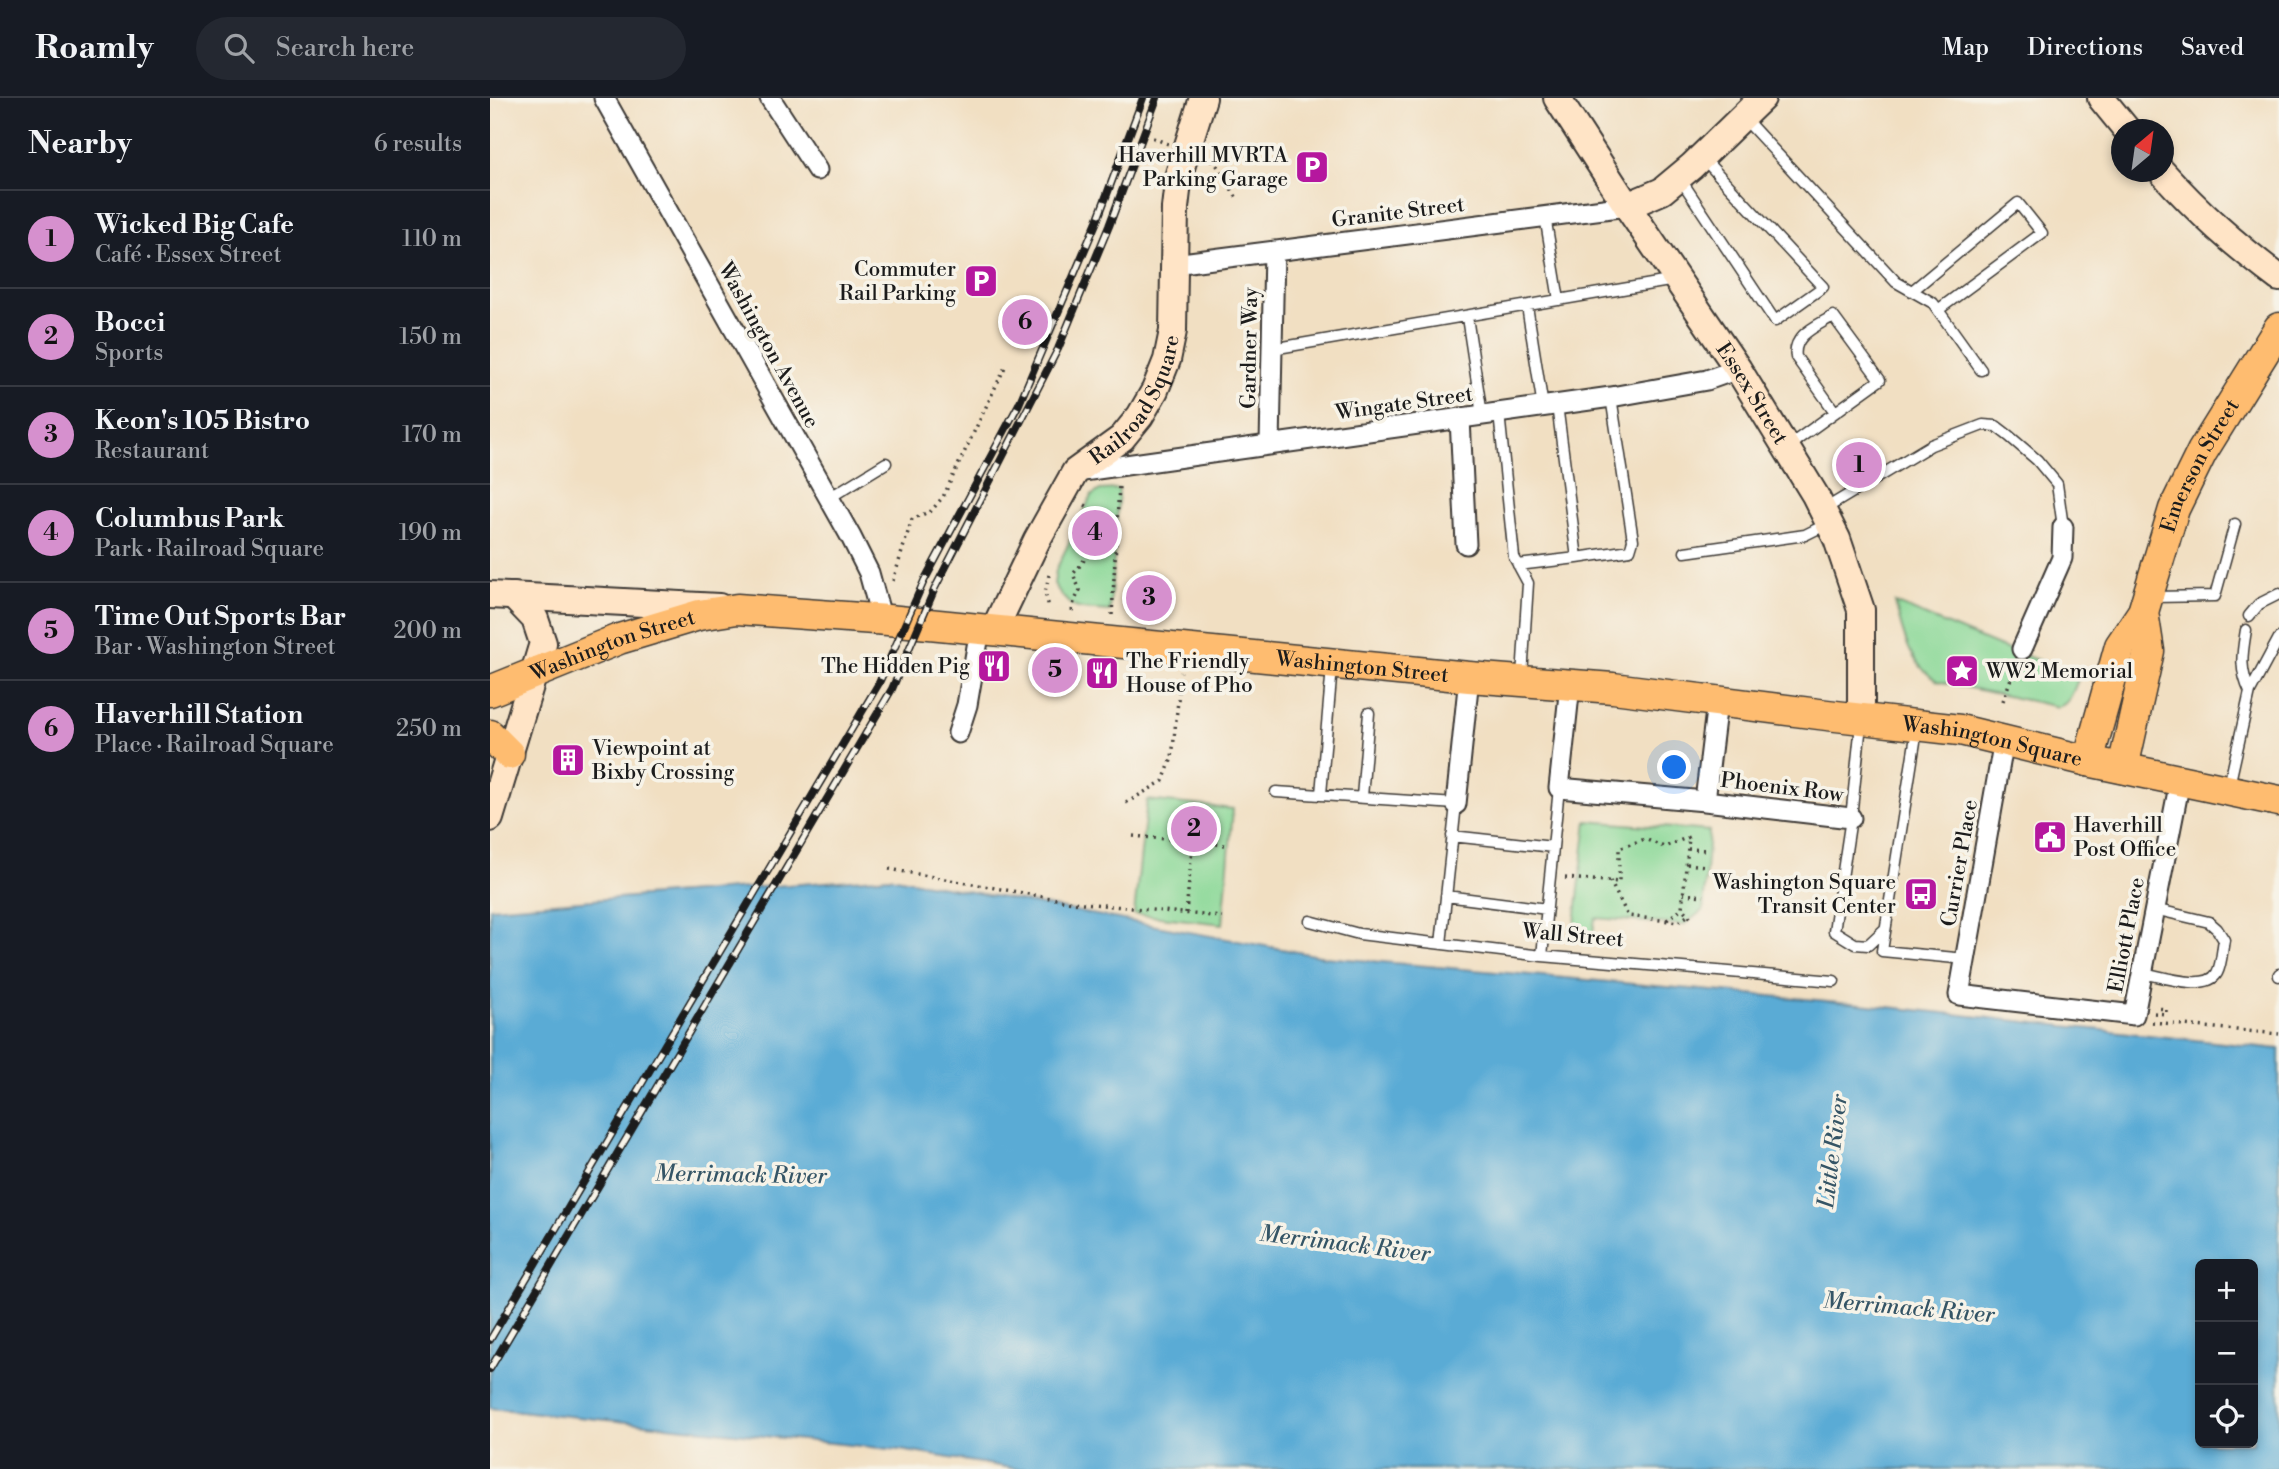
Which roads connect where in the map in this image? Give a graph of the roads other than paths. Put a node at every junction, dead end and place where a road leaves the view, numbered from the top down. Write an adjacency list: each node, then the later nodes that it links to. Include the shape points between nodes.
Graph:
1 (604, 98): 36 (street, Washington Avenue)
2 (770, 98): 9 (street)
3 (1203, 98): 15 (main road, Railroad Square, via 1179,174)
4 (1557, 98): 12 (main road, Essex Street)
5 (2101, 98): 7 (main road)
6 (1755, 103): 8 (main road); 18 (lane, via 1896,282)
7 (2118, 119)
8 (1702, 156): 10 (main road); 10 (lane, via 1823,287 1775,321)
9 (817, 170)
10 (1678, 177): 12 (main road, via 1662,191)
11 (2171, 182): 16 (main road, via 2204,218)
12 (1627, 206): 13 (street, Granite Street); 17 (main road, Essex Street)
13 (1545, 216): 14 (street, Granite Street); 19 (lane)
14 (1274, 251): 15 (street, Granite Street); 24 (street, Gardner Way)
15 (1174, 264): 35 (main road, Railroad Square, via 1173,331 1155,390 1140,416)
16 (2279, 278)
17 (1677, 279): 19 (lane); 25 (main road, Essex Street)
18 (1912, 291): 21 (lane); 21 (lane, via 2018,203 2042,233)
19 (1559, 300): 20 (lane)
20 (1527, 306): 22 (lane); 28 (lane)
21 (1938, 310): 26 (lane)
22 (1468, 317): 24 (lane); 30 (lane)
23 (2279, 328): 46 (main road, Emerson Street, via 2186,482)
24 (1272, 349): 32 (street, Gardner Way)
25 (1738, 369): 27 (street, Wingate Street, via 1707,380); 33 (main road, Essex Street)
26 (1981, 370)
27 (1611, 397): 28 (street, Wingate Street); 42 (lane, via 1633,540 1630,550)
28 (1550, 406): 30 (street, Wingate Street); 42 (lane)
29 (1835, 412): 29 (lane, via 1880,380 1833,316 1799,338 1795,348 1796,357); 33 (lane)
30 (1490, 414): 31 (street, Wingate Street); 43 (lane)
31 (1460, 418): 32 (street, Wingate Street); 40 (street)
32 (1269, 445): 35 (street, Wingate Street)
33 (1787, 447): 37 (main road, Essex Street)
34 (886, 463): 36 (lane)
35 (1080, 484): 50 (main road, Railroad Square, via 1037,540)
36 (829, 498): 49 (street, Washington Avenue, via 869,573)
37 (1826, 516): 39 (lane, via 1931,445 1983,425 1996,426 2009,436 2057,484); 41 (lane, via 1805,535); 63 (main road, Essex Street, via 1861,610)
38 (2235, 524): 46 (lane, via 2215,596)
39 (2063, 527): 53 (street, via 2062,558)
40 (1466, 544)
41 (1685, 552)
42 (1577, 558): 43 (lane)
43 (1518, 565): 57 (lane, via 1528,583)
44 (2279, 594): 48 (lane, via 2259,604)
45 (502, 596): 47 (main road, Washington Street); 55 (main road, Washington Street, via 535,619 543,643)
46 (2145, 604): 68 (main road, Emerson Street, via 2120,646); 69 (main road, Emerson Street, via 2148,650)
47 (737, 609): 49 (main road, Washington Street); 55 (main road, Washington Street, via 662,624)
48 (2249, 616)
49 (882, 620): 50 (main road, Washington Street)
50 (987, 629): 54 (main road, Washington Street); 65 (street)
51 (2246, 630): 60 (lane, via 2242,675)
52 (2279, 638): 60 (lane)
53 (2022, 649)
54 (1332, 663): 56 (main road, Washington Street); 74 (lane)
55 (535, 674): 59 (main road); 67 (main road)
56 (1469, 677): 57 (main road, Washington Street); 78 (street)
57 (1522, 681): 58 (main road, Washington Street)
58 (1570, 685): 61 (main road, Washington Street); 71 (street)
59 (490, 691)
60 (2250, 692): 72 (lane)
61 (1717, 702): 63 (main road, Washington Street); 76 (street)
62 (1369, 713): 75 (lane)
63 (1861, 719): 64 (main road, Washington Square); 80 (lane)
64 (1917, 725): 66 (main road, Washington Square); 87 (lane)
65 (958, 733)
66 (2004, 740): 68 (main road, Washington Square); 90 (street, Currier Place)
67 (502, 749): 79 (main road)
68 (2088, 761): 69 (main road, Washington Square)
69 (2123, 768): 70 (main road, Washington Square)
70 (2180, 781): 72 (main road, Washington Square); 85 (street, Elliott Place)
71 (1559, 788): 76 (street, Phoenix Row); 82 (lane)
72 (2228, 790): 77 (main road, Washington Square)
73 (1276, 792): 74 (lane)
74 (1321, 794): 75 (lane)
75 (1362, 797): 78 (lane)
76 (1705, 801): 80 (street, Phoenix Row)
77 (2279, 801)
78 (1456, 804): 81 (lane)
79 (490, 818)
80 (1851, 818): 87 (lane, via 1834,931 1855,944 1868,945)
81 (1452, 836): 82 (lane); 83 (lane)
82 (1553, 847): 84 (lane)
83 (1446, 896): 84 (lane); 88 (lane)
84 (1547, 909): 89 (lane)
85 (2154, 909): 91 (street, Elliott Place); 91 (lane, via 2209,922 2224,940 2217,973 2201,984)
86 (1310, 920): 88 (lane, Wall Street, via 1359,934)
87 (1885, 929): 90 (lane, via 1882,951)
88 (1441, 944): 89 (lane, Wall Street)
89 (1542, 956): 92 (lane, Wall Street)
90 (1966, 959): 93 (street, Currier Place, via 1959,995)
91 (2143, 973): 93 (street, Elliott Place)
92 (1834, 981)
93 (2145, 1015)

